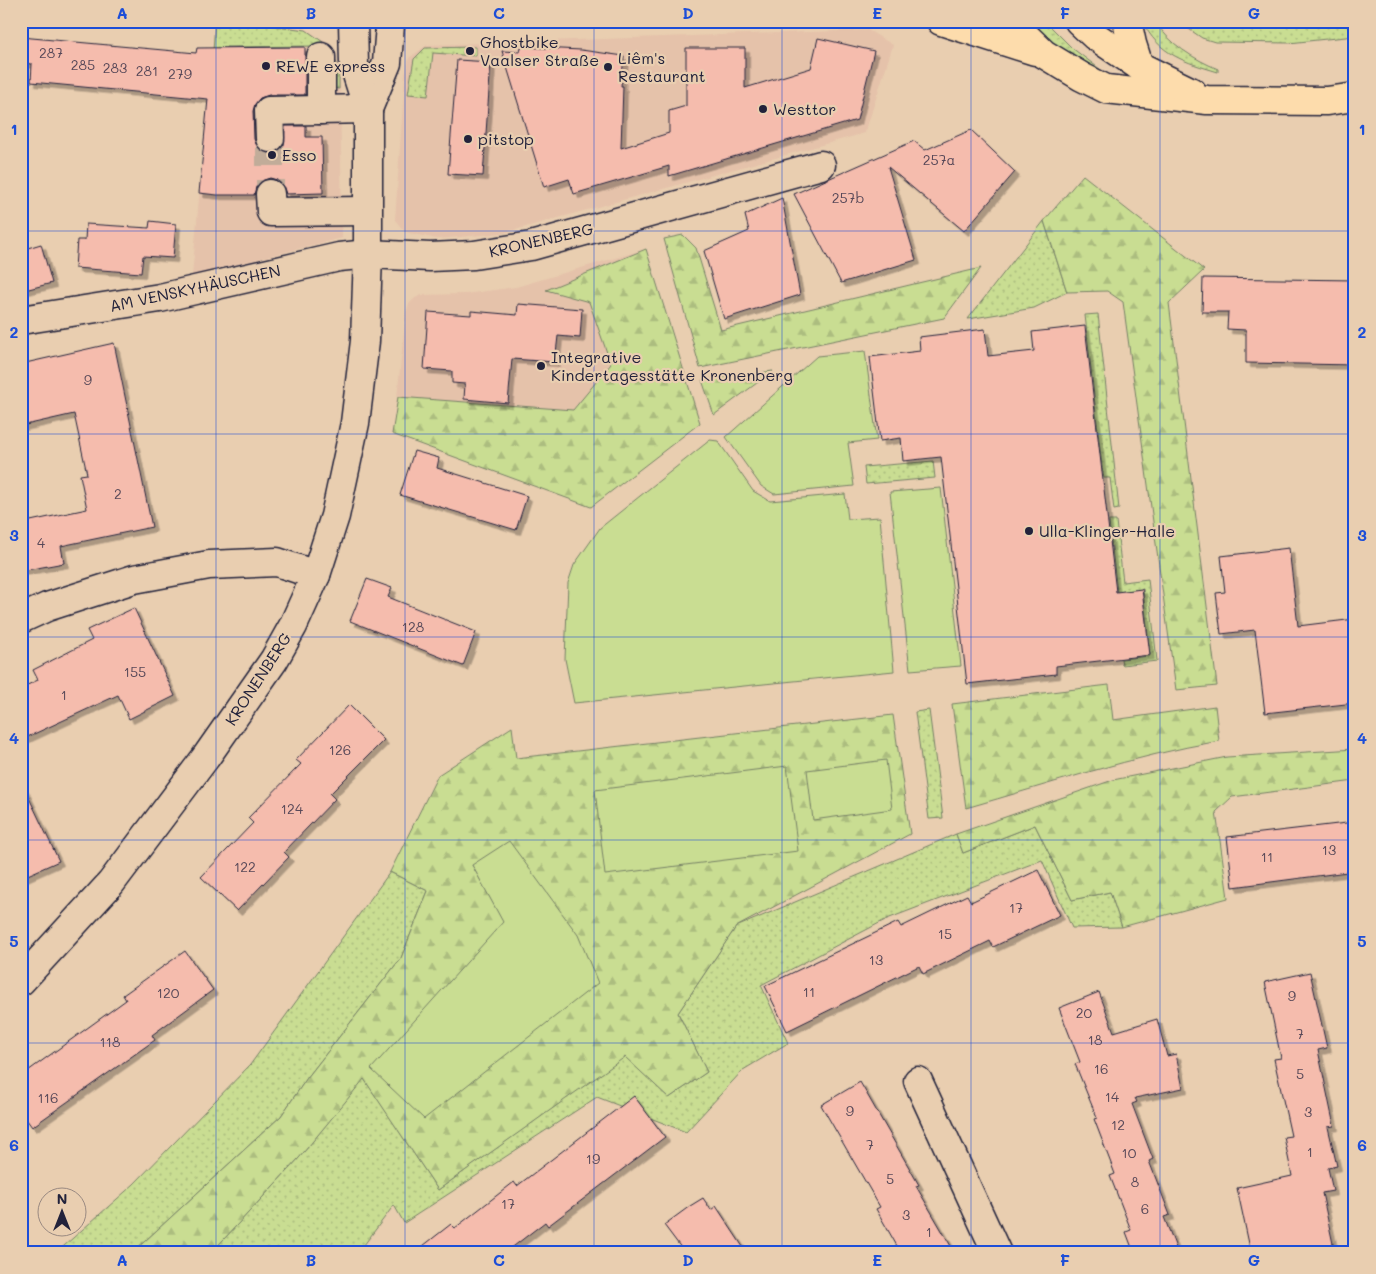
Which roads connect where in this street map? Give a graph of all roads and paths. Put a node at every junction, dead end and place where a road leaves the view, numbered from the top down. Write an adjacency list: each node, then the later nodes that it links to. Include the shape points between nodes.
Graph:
1 (353, 21): 12 (street, KRONENBERG, via 354,65)
2 (389, 21): 12 (street, KRONENBERG, via 387,63)
3 (942, 21): 7 (main road)
4 (1010, 21): 7 (main road)
5 (1079, 21): 9 (main road)
6 (1126, 21): 9 (main road)
7 (1044, 54): 11 (main road, via 1106,89)
8 (321, 57): 13 (street)
9 (1139, 66): 11 (main road)
10 (1355, 98): 11 (main road, via 1327,101)
11 (1207, 100)
12 (368, 109): 13 (street); 17 (street, KRONENBERG)
13 (322, 110): 14 (street, via 269,111)
14 (270, 138)
15 (821, 165): 18 (street, KRONENBERG, via 532,246 474,255)
16 (270, 194): 17 (street, via 271,212)
17 (367, 211): 18 (street, KRONENBERG)
18 (368, 254): 19 (street, AM VENSKYHÄUSCHEN, via 339,257 160,298); 20 (street, KRONENBERG, via 365,341 355,423 335,516)
19 (21, 320)
20 (316, 575): 21 (street, via 276,562 209,565 134,579); 22 (street, KRONENBERG, via 274,660 206,757 111,883)
21 (21, 619)
22 (21, 981)
23 (918, 1081): 24 (street)
24 (996, 1253)

